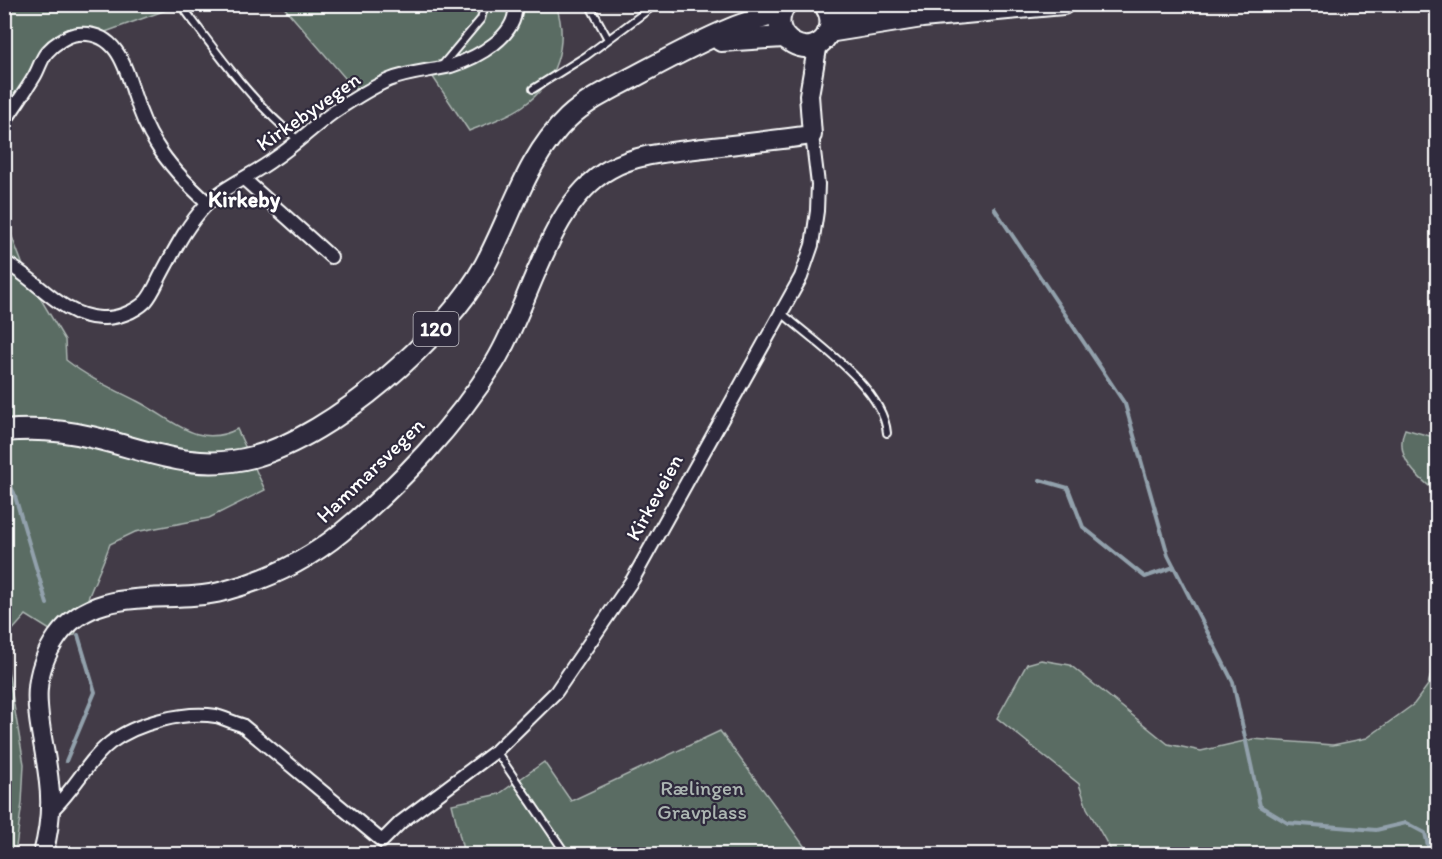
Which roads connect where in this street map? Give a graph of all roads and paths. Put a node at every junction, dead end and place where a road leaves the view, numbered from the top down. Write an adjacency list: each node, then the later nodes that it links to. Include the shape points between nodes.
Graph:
1 (485, 4): 16 (lane, via 481,19)
2 (515, 4): 16 (street, Kirkebyvegen, via 513,22 504,35 472,57)
3 (589, 4): 13 (lane)
4 (656, 4): 13 (lane)
5 (666, 4): 6 (lane, via 677,8)
6 (688, 4)
7 (1063, 4): 11 (main road, 120)
8 (826, 7): 11 (main road, 120, via 870,15); 12 (main road, 120, via 830,20)
9 (783, 8): 14 (main road, 120, via 779,25); 15 (main road, 120)
10 (185, 10): 21 (lane, via 247,90)
11 (922, 17): 12 (main road, 120)
12 (823, 38): 14 (main road, 120, via 808,47); 18 (street, Kirkeveien)
13 (608, 39): 17 (lane)
14 (791, 42): 15 (main road, 120, via 747,38); 18 (street, Kirkeveien)
15 (700, 45): 27 (main road, 120, via 615,87 568,118 538,154 492,252 462,300 367,394 307,434 254,457 207,463 159,457 67,432)
16 (440, 69): 21 (street, Kirkebyvegen, via 390,80 353,99)
17 (533, 89)
18 (809, 95): 20 (street, Kirkeveien)
19 (4, 123): 23 (street, via 46,53 56,44 72,35 103,38 117,49 125,64 156,144 185,183)
20 (812, 135): 26 (street, Kirkeveien, via 818,184 816,226 805,268); 30 (street, Hammarsvegen, via 647,156 601,175 582,191 560,221 514,328 483,381 413,464 343,531 292,565 238,587 192,597 113,601 88,609 70,622 48,652 37,683)
21 (297, 139): 22 (street, Kirkebyvegen)
22 (244, 179): 23 (street, Kirkebyvegen); 24 (street)
23 (208, 202): 25 (street, Kirkebyvegen, via 187,227 148,298 119,316 99,318 77,312)
24 (331, 257)
25 (4, 262)
26 (783, 314): 28 (lane, via 869,390 886,420); 29 (street, Kirkeveien, via 633,579 588,648 556,692)
27 (4, 431)
28 (887, 433)
29 (496, 751): 30 (street, Kirkeveien, via 401,822 382,841 242,725 216,717 186,716 133,729 109,743); 32 (lane)
30 (50, 812): 31 (street, Hammarsvegen)
31 (43, 855)
32 (566, 855)

